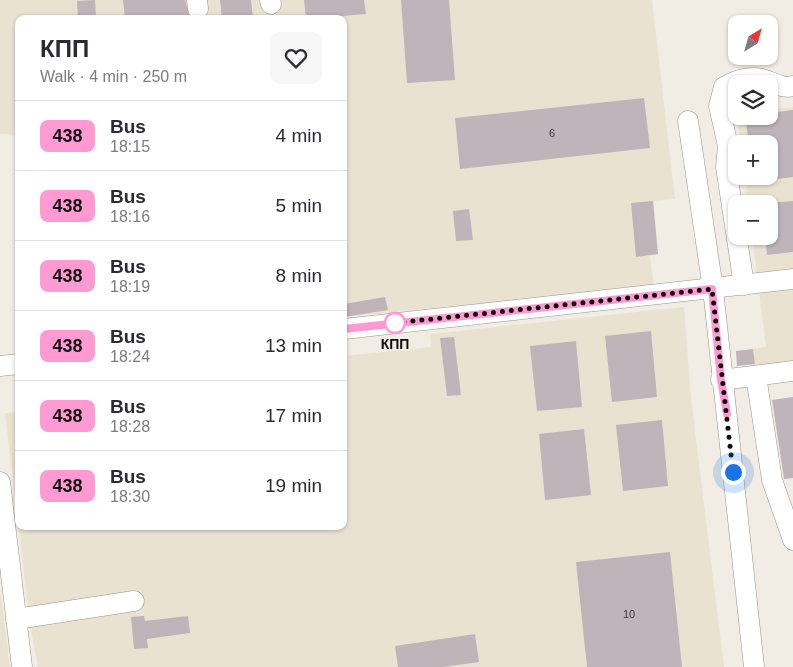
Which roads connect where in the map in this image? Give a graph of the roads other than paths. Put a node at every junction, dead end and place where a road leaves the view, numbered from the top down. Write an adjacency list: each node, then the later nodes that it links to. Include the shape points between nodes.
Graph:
1 (793, 86): 4 (street, via 784,88 762,79 740,78 724,87 719,106 728,146 726,167)
2 (688, 121): 5 (street)
3 (793, 279): 4 (street)
4 (744, 285): 5 (street)
5 (712, 289): 6 (street, via 674,300 492,320); 9 (street)
6 (347, 328)
7 (793, 371): 8 (street)
8 (756, 376): 9 (street); 11 (street, via 772,480)
9 (721, 380): 15 (street)
10 (0, 482): 13 (street)
11 (793, 540)
12 (134, 601): 13 (street)
13 (16, 619): 14 (street)
14 (22, 667)
15 (754, 667)

